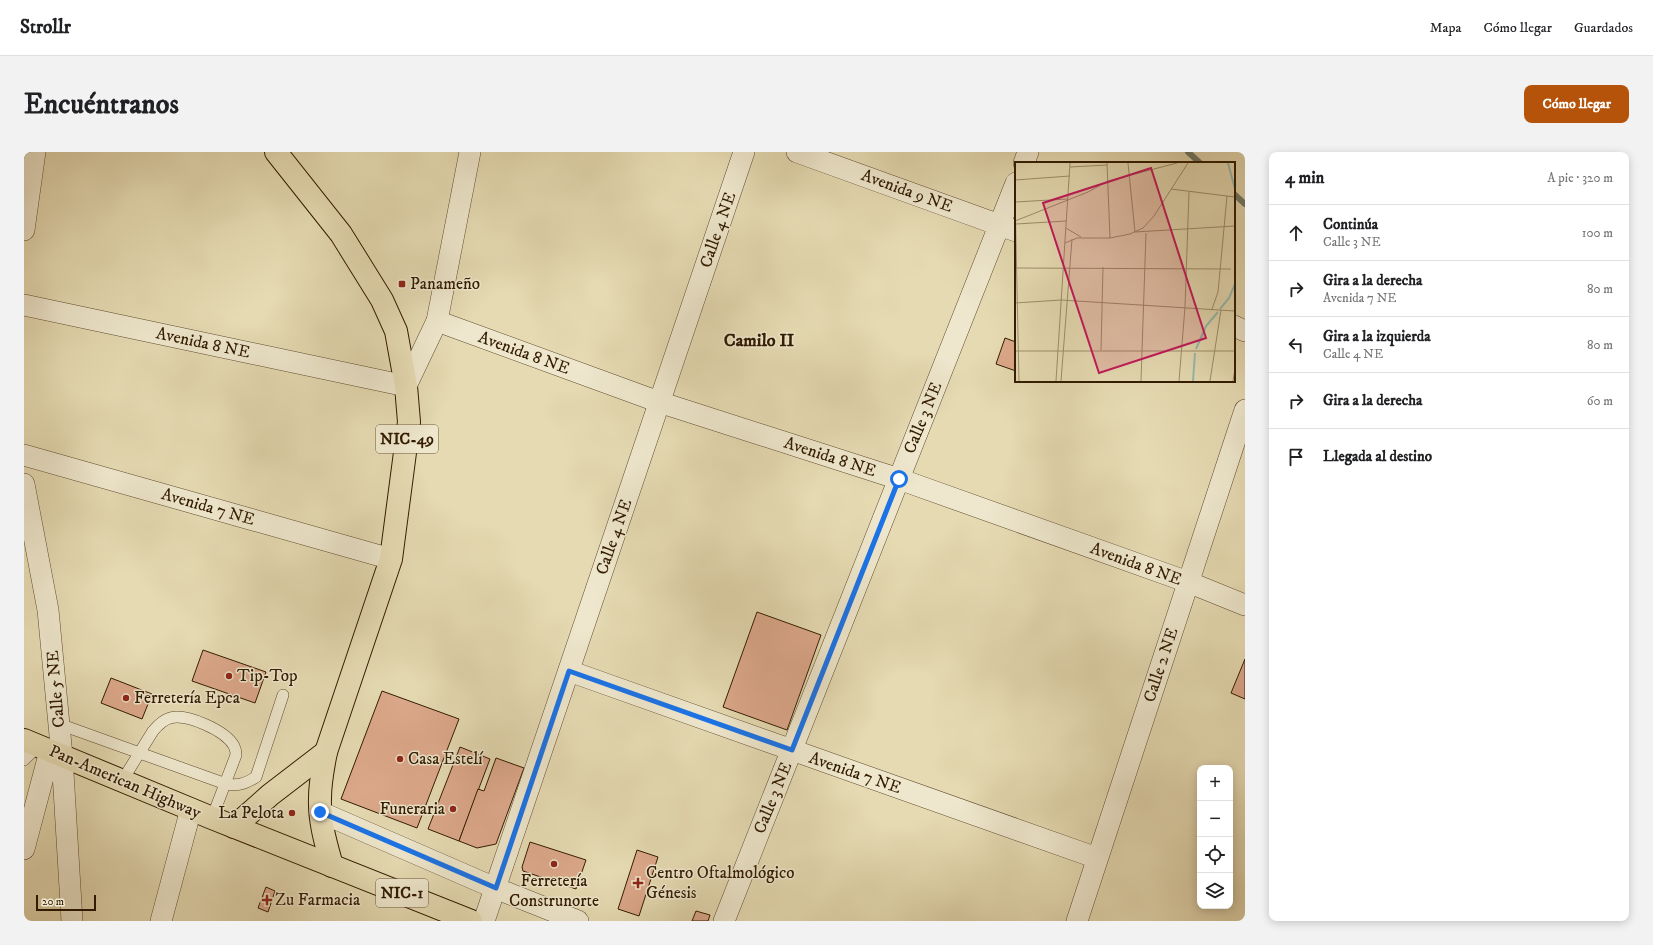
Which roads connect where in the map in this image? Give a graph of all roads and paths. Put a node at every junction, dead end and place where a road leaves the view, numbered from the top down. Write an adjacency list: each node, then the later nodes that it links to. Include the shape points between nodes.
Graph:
1 (276, 152): 15 (main road, NIC-49, via 341,234 382,300 396,331)
2 (470, 152): 12 (street)
3 (744, 152): 16 (street, Calle 4 NE)
4 (797, 152): 9 (street, Avenida 9 NE)
5 (1028, 152): 7 (street)
6 (31, 161): 10 (street)
7 (1024, 162)
8 (1015, 189): 9 (street, Calle 3 NE)
9 (1008, 228): 19 (street, Calle 3 NE)
10 (24, 230)
11 (24, 305): 15 (street, Avenida 8 NE)
12 (437, 321): 15 (street); 16 (street, Avenida 8 NE)
13 (1235, 326): 14 (street)
14 (1245, 331)
15 (406, 386): 21 (main road, NIC-49, via 409,422)
16 (660, 402): 19 (street, Avenida 8 NE); 24 (street, Calle 4 NE)
17 (1245, 410): 22 (street, Calle 2 NE)
18 (24, 455): 21 (street, Avenida 7 NE)
19 (899, 479): 22 (street, Avenida 8 NE); 27 (street, Calle 3 NE)
20 (24, 484): 26 (street, Calle 5 NE, via 48,610)
21 (391, 559): 30 (main road, NIC-49)
22 (1188, 582): 23 (street, Avenida 8 NE); 38 (street, Calle 2 NE)
23 (1245, 605)
24 (569, 671): 27 (street, Avenida 7 NE); 40 (street, Calle 4 NE)
25 (283, 695): 32 (lane, via 256,777 245,784)
26 (59, 724): 28 (street, Calle 5 NE); 29 (lane)
27 (792, 750): 38 (street, Avenida 7 NE); 46 (street, Calle 3 NE)
28 (40, 751): 31 (main road, Pan-American Highway / NIC-1); 37 (street); 41 (street, Calle 5 NE)
29 (140, 752): 31 (lane); 32 (lane); 32 (lane, via 159,724 171,718 189,718 224,735 234,745 236,755)
30 (326, 752): 34 (main road, NIC-49, via 319,799); 36 (main road, via 270,795)
31 (122, 781): 33 (main road, Pan-American Highway / NIC-1)
32 (226, 784): 35 (lane)
33 (191, 809): 35 (main road, Pan-American Highway / NIC-1); 42 (street)
34 (320, 812): 39 (main road, NIC-49); 40 (street)
35 (212, 818): 36 (main road, Pan-American Highway / NIC-1)
36 (234, 827): 39 (main road, Pan-American Highway / NIC-1)
37 (24, 849)
38 (1097, 858): 47 (street, Calle 2 NE)
39 (332, 866): 43 (main road, Pan-American Highway / NIC-1)
40 (496, 888): 44 (street, Calle 4 NE); 45 (street)
41 (72, 921)
42 (162, 921)
43 (471, 921)
44 (484, 921)
45 (578, 921)
46 (724, 921)
47 (1076, 921)

